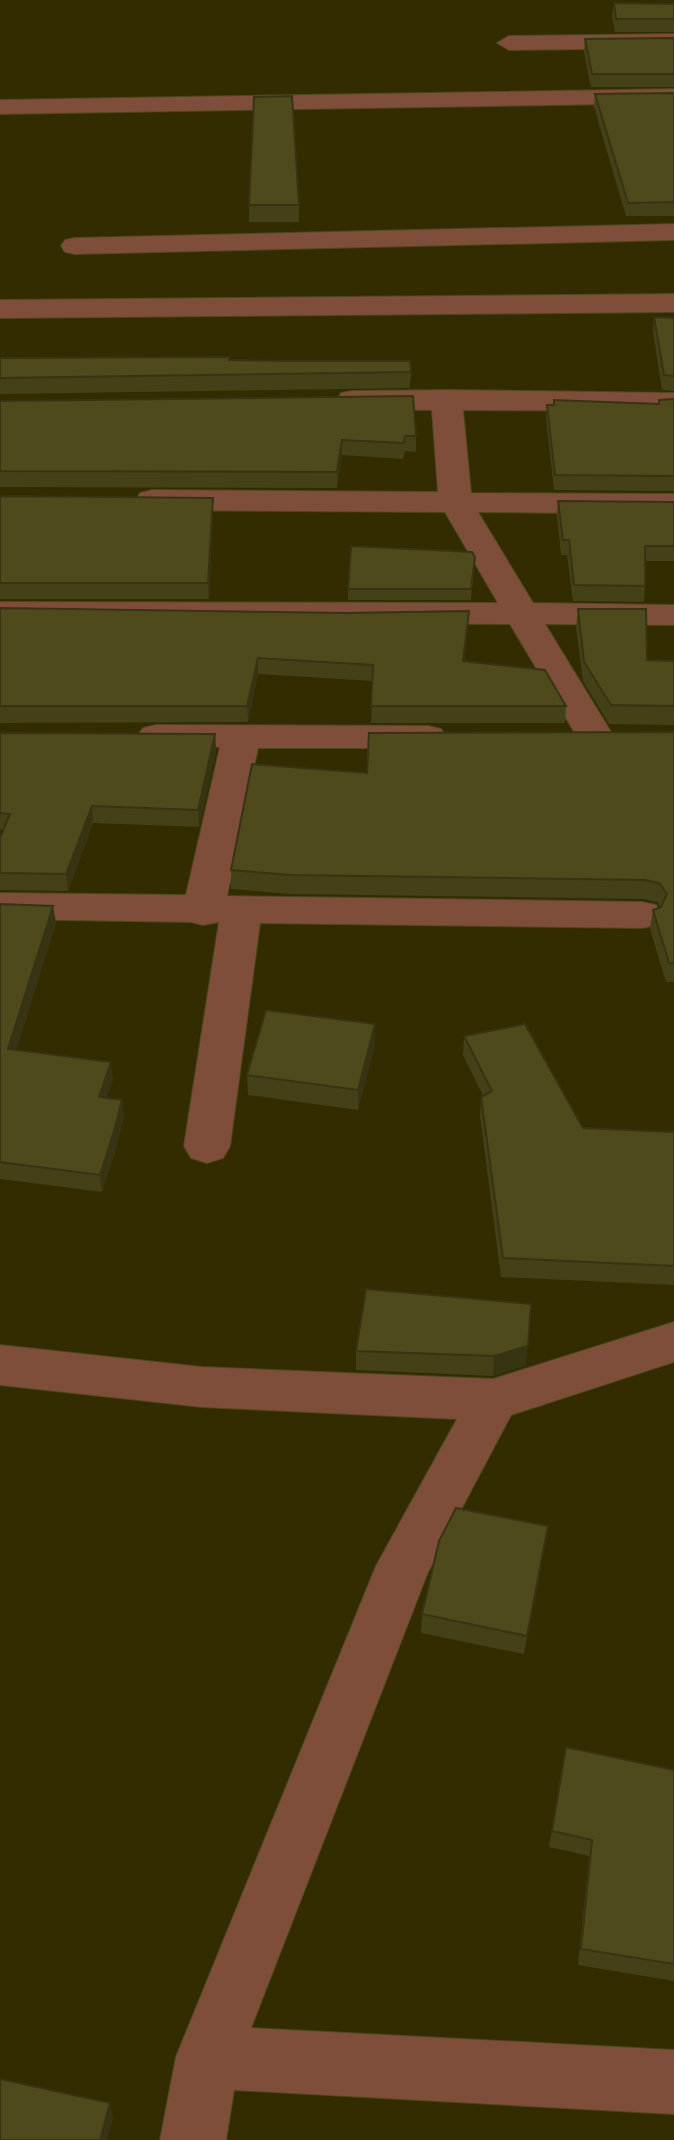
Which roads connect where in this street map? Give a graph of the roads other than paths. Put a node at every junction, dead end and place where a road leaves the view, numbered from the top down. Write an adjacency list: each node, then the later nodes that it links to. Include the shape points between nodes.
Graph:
1 (674, 41): 2 (street)
2 (509, 43)
3 (674, 96): 4 (street)
4 (0, 107)
5 (674, 232): 6 (street)
6 (75, 246)
7 (674, 303): 8 (street)
8 (0, 309)
9 (447, 399): 10 (street); 11 (street); 13 (street)
10 (320, 401)
11 (674, 402)
12 (125, 500): 13 (street)
13 (455, 502): 14 (street); 16 (street)
14 (674, 504)
15 (0, 612): 16 (street)
16 (521, 613): 17 (street); 21 (street, via 611,737)
17 (674, 615)
18 (121, 736): 19 (street)
19 (241, 737): 20 (street); 23 (street)
20 (457, 737)
21 (549, 737)
22 (0, 906): 23 (street)
23 (222, 912): 24 (street); 25 (street)
24 (642, 915)
25 (207, 1146)
26 (674, 1342): 28 (street)
27 (0, 1365): 28 (street, via 202,1387)
28 (493, 1400): 29 (street, via 403,1566)
29 (208, 2057): 30 (street); 31 (street)
30 (674, 2082)
31 (193, 2140)

